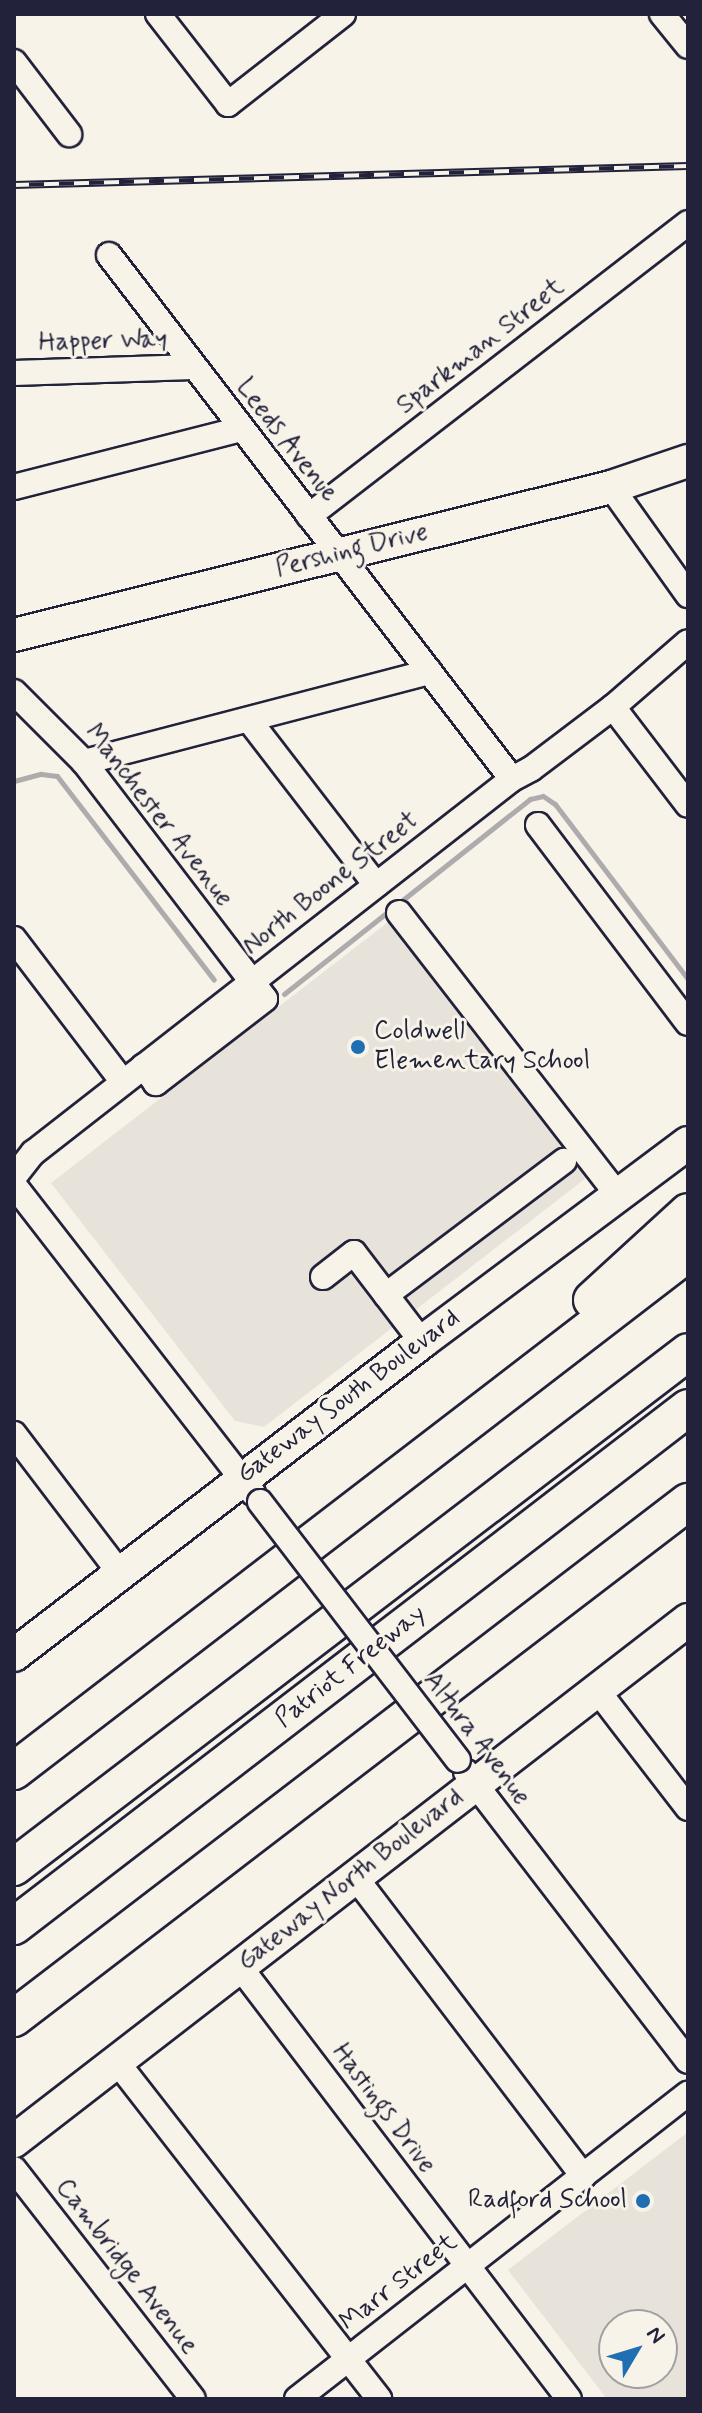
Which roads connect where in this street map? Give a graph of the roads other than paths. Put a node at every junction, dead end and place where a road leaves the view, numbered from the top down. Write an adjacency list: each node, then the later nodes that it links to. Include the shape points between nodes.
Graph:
1 (158, 14): 3 (street, via 228,104)
2 (662, 14): 4 (street)
3 (334, 17)
4 (688, 46)
5 (14, 62): 6 (street)
6 (69, 134)
7 (688, 223): 15 (street, Sparkman Street)
8 (109, 255): 9 (street, Leeds Avenue)
9 (193, 367): 10 (street, Happer Way); 11 (street, Leeds Avenue)
10 (14, 373)
11 (241, 429): 13 (street); 15 (street, Leeds Avenue)
12 (688, 461): 14 (main road, Pershing Drive)
13 (14, 487)
14 (611, 487): 16 (main road, Pershing Drive); 17 (street)
15 (309, 516): 16 (street, Leeds Avenue)
16 (339, 555): 18 (main road, Pershing Drive); 20 (street, Leeds Avenue)
17 (688, 595)
18 (14, 635)
19 (688, 642): 22 (street, North Boone Street)
20 (429, 672): 23 (street); 25 (street, Leeds Avenue)
21 (14, 692): 24 (street, Manchester Avenue)
22 (613, 707): 25 (street, North Boone Street); 26 (street)
23 (249, 720): 24 (street); 28 (street)
24 (84, 762): 31 (street, Manchester Avenue)
25 (512, 779): 28 (street, North Boone Street)
26 (688, 805)
27 (538, 825): 32 (street)
28 (376, 885): 31 (street, North Boone Street)
29 (399, 913): 38 (street)
30 (14, 939): 33 (street)
31 (251, 981): 33 (street, North Boone Street)
32 (688, 1023)
33 (123, 1082): 36 (street, North Boone Street, via 33,1153)
34 (688, 1143): 38 (main road, Gateway South Boulevard)
35 (564, 1161): 42 (street)
36 (14, 1177)
37 (14, 1185): 48 (street, Altura Avenue)
38 (618, 1195): 43 (main road, Gateway South Boulevard)
39 (688, 1212): 44 (highway, via 586,1306)
40 (688, 1253): 44 (highway)
41 (323, 1277): 42 (street, via 354,1253)
42 (386, 1295): 43 (street)
43 (422, 1342): 48 (main road, Gateway South Boulevard)
44 (572, 1342): 54 (highway)
45 (688, 1352): 57 (highway, Patriot Freeway)
46 (688, 1408): 59 (highway, Patriot Freeway)
47 (14, 1434): 50 (street)
48 (251, 1491): 50 (main road, Gateway South Boulevard); 55 (street, Altura Avenue, bridge)
49 (688, 1502): 61 (highway)
50 (120, 1573): 52 (main road, Gateway South Boulevard)
51 (688, 1620): 53 (main road, Gateway North Boulevard)
52 (14, 1655)
53 (597, 1690): 55 (main road, Gateway North Boulevard); 56 (street)
54 (14, 1771)
55 (466, 1771): 58 (main road, Gateway North Boulevard); 62 (street, Altura Avenue)
56 (688, 1808)
57 (14, 1867)
58 (356, 1878): 60 (main road, Gateway North Boulevard); 67 (street)
59 (14, 1926)
60 (240, 1967): 63 (main road, Gateway North Boulevard); 68 (street, Hastings Drive)
61 (14, 2018)
62 (688, 2061)
63 (117, 2062): 65 (main road, Gateway North Boulevard); 69 (street)
64 (688, 2094): 67 (street, Marr Street)
65 (14, 2141)
66 (14, 2169): 70 (street, Cambridge Avenue)
67 (583, 2176): 68 (street, Marr Street)
68 (466, 2266): 69 (street, Marr Street); 73 (street, Hastings Drive)
69 (349, 2359): 71 (street, Marr Street); 72 (street)
70 (193, 2399)
71 (297, 2399)
72 (379, 2399)
73 (569, 2399)

